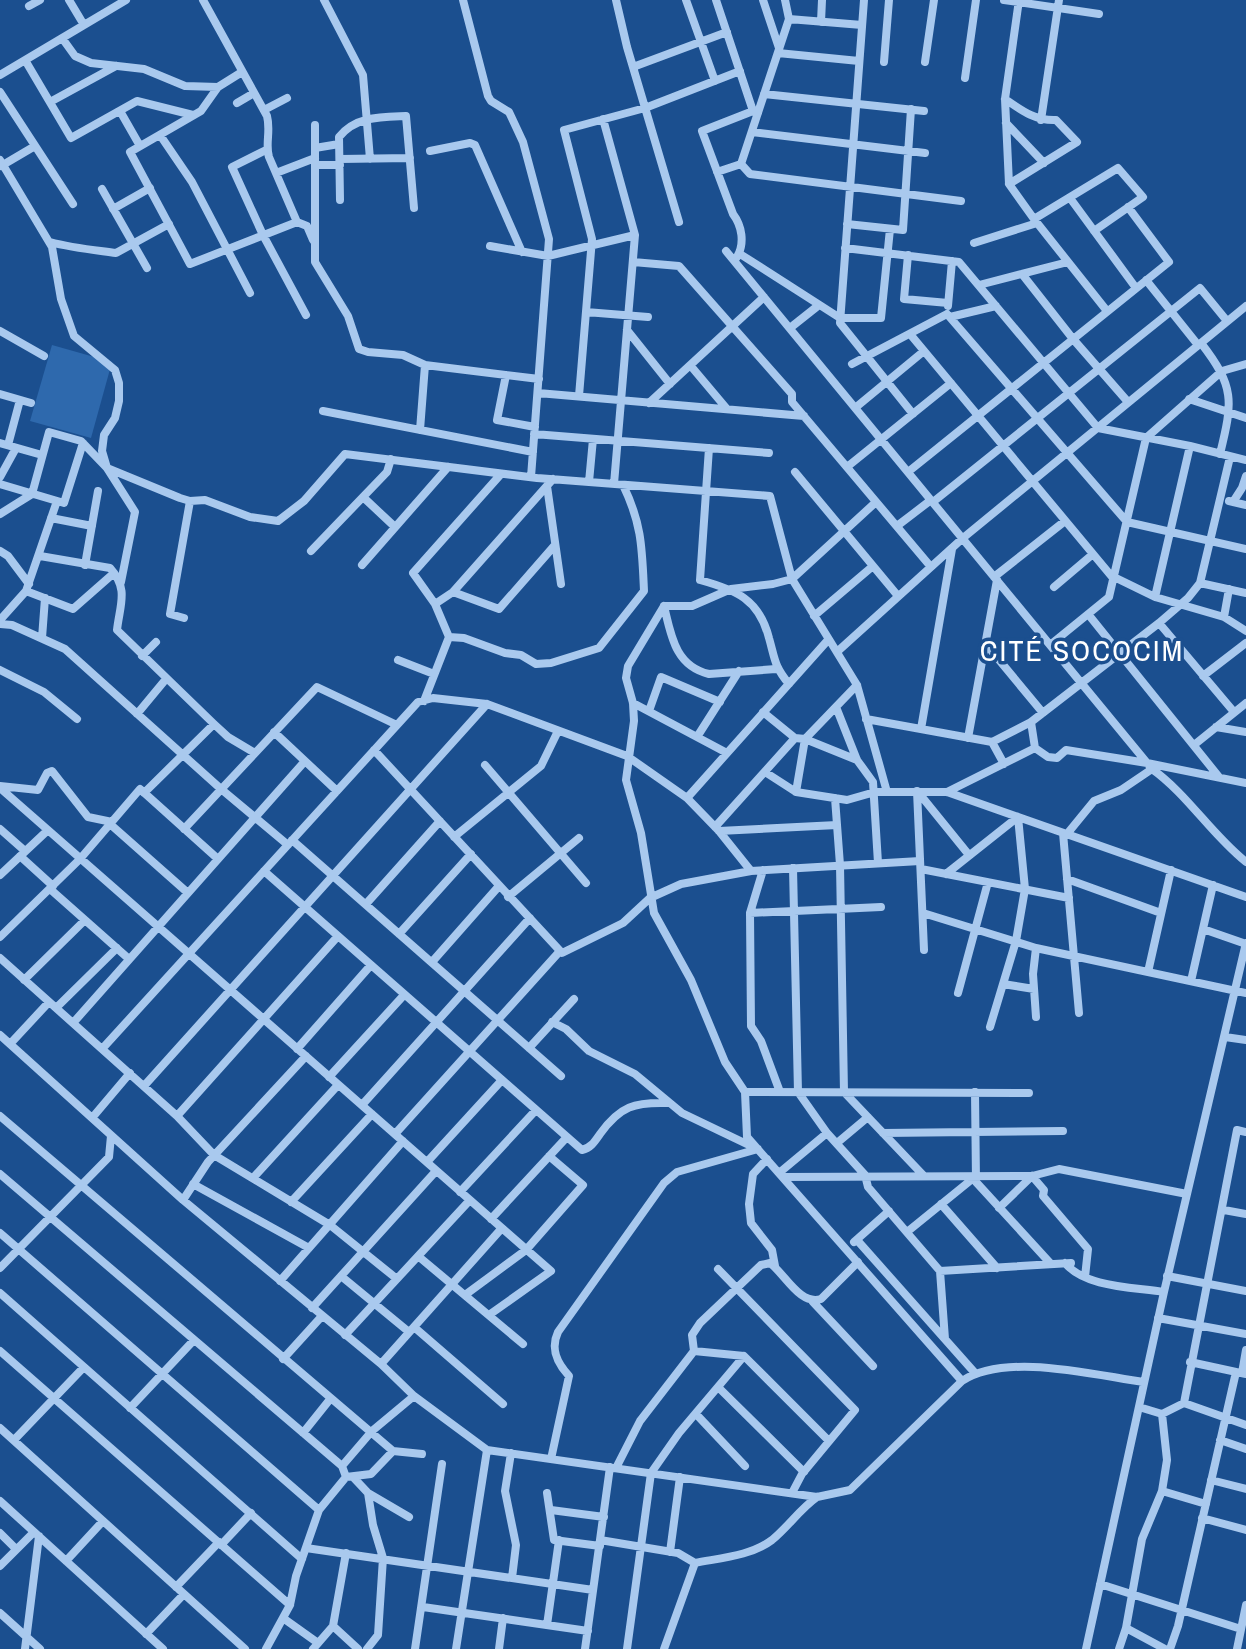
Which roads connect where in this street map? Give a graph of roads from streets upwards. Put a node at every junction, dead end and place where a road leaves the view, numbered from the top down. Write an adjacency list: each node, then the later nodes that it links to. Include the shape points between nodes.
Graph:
1 (40, 0): 20 (street)
2 (69, 0): 24 (street)
3 (126, 0): 24 (street)
4 (203, 0): 37 (street)
5 (324, 0): 57 (street, via 363,75)
6 (463, 0): 114 (street, via 488,96 509,112 523,142 549,239)
7 (616, 0): 35 (street)
8 (686, 0): 28 (street)
9 (716, 0): 26 (street)
10 (763, 0): 29 (street)
11 (785, 0): 22 (street)
12 (822, 0): 23 (street)
13 (864, 0): 25 (street)
14 (889, 0): 32 (street)
15 (934, 0): 33 (street)
16 (976, 0): 39 (street)
17 (1004, 0): 18 (street)
18 (1019, 1): 19 (street); 46 (street)
19 (1059, 4): 21 (street); 59 (street)
20 (29, 6)
21 (1099, 14)
22 (789, 19): 23 (street); 29 (street)
23 (821, 22): 25 (street)
24 (84, 25): 27 (street)
25 (862, 25): 31 (street)
26 (727, 32): 28 (street); 36 (street)
27 (62, 38): 30 (street); 34 (street, via 75,56)
28 (701, 41): 35 (street); 40 (street)
29 (779, 50): 31 (street); 44 (street)
30 (25, 60): 38 (street); 47 (street)
31 (859, 61): 49 (street)
32 (884, 62)
33 (925, 62)
34 (117, 66): 41 (street, via 144,69 185,86); 47 (street)
35 (633, 67): 50 (street)
36 (740, 71): 40 (street); 55 (street)
37 (242, 72): 41 (street); 43 (street)
38 (0, 75)
39 (965, 78)
40 (715, 81): 50 (street)
41 (218, 87): 56 (street)
42 (0, 92): 66 (street)
43 (254, 93): 48 (street); 52 (street)
44 (764, 94): 49 (street); 55 (street)
45 (287, 98): 52 (street)
46 (1005, 99): 59 (street); 60 (street)
47 (50, 102): 53 (street, via 71,138)
48 (237, 103)
49 (856, 104): 51 (street); 65 (street)
50 (645, 108): 58 (street); 95 (street)
51 (911, 109): 54 (street); 70 (street)
52 (264, 110): 68 (street, via 271,130)
53 (120, 111): 56 (street, via 137,101); 67 (street)
54 (924, 111)
55 (756, 112): 62 (street); 79 (street, via 702,131)
56 (193, 115): 63 (street)
57 (366, 118): 64 (street, via 342,132); 73 (street, via 406,116); 74 (street)
58 (603, 119): 101 (street); 106 (street, via 564,130)
59 (1041, 120): 76 (street, via 1056,120 1077,142)
60 (1006, 123): 76 (street); 81 (street)
61 (315, 125): 72 (street)
62 (752, 132): 65 (street); 78 (street)
63 (160, 135): 67 (street); 109 (street)
64 (339, 144): 72 (street); 75 (street)
65 (853, 144): 70 (street); 82 (street)
66 (35, 146): 77 (street); 89 (street)
67 (140, 146): 83 (street, via 130,152)
68 (266, 150): 80 (street); 100 (street, via 232,167)
69 (430, 151): 111 (street, via 475,145)
70 (907, 151): 71 (street); 85 (street)
71 (925, 153)
72 (315, 157): 75 (street); 80 (street); 105 (street)
73 (410, 158): 74 (street); 91 (street)
74 (370, 159): 75 (street)
75 (340, 162): 87 (street)
76 (1044, 163): 81 (street)
77 (1, 164): 102 (street)
78 (741, 164): 79 (street); 82 (street, via 750,174)
79 (717, 172): 115 (street, via 740,226)
80 (276, 173): 94 (street)
81 (1009, 184): 93 (street)
82 (850, 187): 85 (street); 97 (street)
83 (150, 188): 92 (street); 96 (street)
84 (102, 189): 92 (street)
85 (904, 194): 88 (street); 98 (street, via 903,230)
86 (1070, 198): 90 (street, via 1118,168 1143,197); 93 (street); 99 (street)
87 (340, 200)
88 (961, 201)
89 (73, 204)
90 (1128, 207): 99 (street); 121 (street, via 1169,262)
91 (414, 208)
92 (113, 209): 104 (street)
93 (1035, 221): 103 (street); 118 (street)
94 (297, 222): 100 (street); 105 (street, via 307,226)
95 (679, 222)
96 (169, 224): 104 (street); 109 (street, via 190,264)
97 (847, 224): 98 (street); 108 (street)
98 (890, 229): 112 (street)
99 (1094, 231): 123 (street)
100 (263, 235): 109 (street); 133 (street)
101 (635, 235): 106 (street); 117 (street)
102 (50, 242): 104 (street, via 116,253); 203 (street, via 74,336 115,370 119,383 115,418 104,435)
103 (974, 243)
104 (133, 244): 119 (street)
105 (315, 244): 152 (street, via 315,262 348,316 359,349 403,355)
106 (592, 245): 114 (street); 131 (street)
107 (490, 246): 111 (street)
108 (845, 248): 112 (street); 137 (street)
109 (227, 249): 124 (street)
110 (726, 251): 115 (street)
111 (522, 252): 114 (street)
112 (888, 253): 113 (street); 137 (street, via 881,318)
113 (908, 255): 116 (street); 126 (street, via 904,299)
114 (548, 256): 157 (street)
115 (737, 257): 125 (street); 127 (street)
116 (952, 261): 122 (street); 126 (street)
117 (633, 262): 134 (street); 139 (street, via 679,266)
118 (1068, 262): 120 (street); 130 (street)
119 (147, 268)
120 (1022, 274): 122 (street); 144 (street)
121 (1146, 280): 123 (street); 132 (street)
122 (979, 285): 128 (street)
123 (1136, 288): 130 (street)
124 (250, 293)
125 (764, 297): 139 (street); 140 (street)
126 (948, 303): 135 (street)
127 (819, 305): 137 (street); 140 (street)
128 (996, 306): 135 (street); 149 (street)
129 (1246, 306): 138 (street)
130 (1107, 311): 144 (street)
131 (586, 312): 134 (street); 165 (street)
132 (1171, 312): 138 (street, via 1200,288); 145 (street); 154 (street)
133 (306, 315)
134 (628, 315): 136 (street); 141 (street)
135 (949, 316): 143 (street); 161 (street)
136 (648, 317)
137 (840, 318): 148 (street)
138 (1227, 321): 145 (street)
139 (732, 327): 153 (street); 177 (street, via 792,394)
140 (790, 328): 172 (street)
141 (627, 330): 160 (street); 168 (street)
142 (0, 331): 147 (street)
143 (910, 334): 146 (street); 148 (street)
144 (1073, 339): 149 (street); 154 (street)
145 (1200, 344): 155 (street); 169 (street)
146 (924, 351): 158 (street); 159 (street)
147 (44, 356)
148 (866, 356): 150 (street); 158 (street)
149 (1043, 363): 161 (street); 163 (street)
150 (852, 364)
151 (1246, 364): 155 (street)
152 (425, 365): 156 (street); 182 (street)
153 (690, 365): 160 (street); 173 (street)
154 (1099, 369): 163 (street); 169 (street)
155 (1222, 371): 166 (street); 176 (street)
156 (506, 375): 157 (street); 183 (street, via 497,420)
157 (539, 379): 162 (street)
158 (887, 382): 172 (street); 175 (street)
159 (951, 383): 175 (street); 178 (street)
160 (670, 384): 171 (street)
161 (1011, 389): 178 (street); 180 (street)
162 (538, 393): 165 (street); 183 (street)
163 (1069, 393): 180 (street); 181 (street)
164 (0, 394): 167 (street)
165 (579, 396): 168 (street)
166 (1189, 399): 176 (street); 184 (street)
167 (20, 400): 170 (street); 189 (street)
168 (621, 400): 171 (street); 187 (street)
169 (1128, 402): 181 (street)
170 (31, 403)
171 (649, 403): 173 (street)
172 (855, 408): 186 (street)
173 (727, 409): 177 (street)
174 (323, 411): 182 (street)
175 (913, 414): 186 (street)
176 (1230, 414): 179 (street); 196 (street)
177 (804, 416): 202 (street)
178 (978, 416): 190 (street); 205 (street)
179 (1246, 418)
180 (1036, 419): 190 (street); 195 (street)
181 (1098, 428): 184 (street); 195 (street)
182 (420, 430): 193 (street)
183 (535, 431): 185 (street); 193 (street)
184 (1146, 438): 191 (street); 229 (street)
185 (593, 439): 187 (street); 211 (street)
186 (881, 439): 202 (street); 205 (street)
187 (617, 441): 192 (street); 214 (street)
188 (83, 443): 197 (street, via 49,432); 203 (street); 220 (street, via 64,503)
189 (8, 445): 197 (street); 208 (street)
190 (1003, 446): 210 (street); 222 (street)
191 (1190, 446): 196 (street); 234 (street)
192 (709, 448): 194 (street); 216 (street)
193 (533, 452): 209 (street)
194 (769, 453)
195 (1066, 454): 210 (street); 229 (street)
196 (1220, 454): 198 (street)
197 (42, 455): 217 (street)
198 (1230, 457): 200 (street); 219 (street)
199 (391, 459): 201 (street); 218 (street, via 387,472); 221 (street, via 345,454 281,521 250,517 205,500)
200 (1246, 460)
201 (448, 467): 206 (street); 232 (street)
202 (847, 467): 223 (street)
203 (107, 468): 221 (street); 252 (street, via 135,512)
204 (795, 472): 233 (street)
205 (908, 472): 222 (street)
206 (501, 474): 209 (street); 264 (street, via 413,573)
207 (1246, 476): 224 (street)
208 (0, 477)
209 (531, 477): 212 (street)
210 (1032, 481): 228 (street); 235 (street)
211 (589, 482): 212 (street); 214 (street)
212 (550, 483): 237 (street); 259 (street)
213 (0, 484): 217 (street)
214 (618, 484): 216 (street); 274 (street, via 636,512 644,591 599,648 536,664 521,655)
215 (98, 491): 230 (street)
216 (706, 491): 251 (street, via 770,496); 257 (street, via 700,580)
217 (32, 494): 220 (street); 226 (street)
218 (363, 497): 232 (street); 241 (street)
219 (1220, 500): 224 (street); 236 (street)
220 (57, 501): 227 (street)
221 (190, 501): 270 (street, via 170,614)
222 (932, 501): 231 (street); 235 (street)
223 (876, 502): 231 (street); 233 (street)
224 (1233, 502): 225 (street)
225 (1246, 505)
226 (0, 514)
227 (51, 518): 230 (street); 243 (street)
228 (1065, 521): 242 (street); 249 (street)
229 (1127, 522): 234 (street); 250 (street)
230 (92, 526): 244 (street)
231 (897, 526): 247 (street)
232 (395, 527): 245 (street)
233 (844, 531): 246 (street); 251 (street)
234 (1170, 531): 236 (street); 262 (street)
235 (963, 538): 238 (street); 249 (street)
236 (1210, 542): 239 (street); 253 (street)
237 (555, 545): 254 (street); 259 (street, via 499,609)
238 (952, 548): 247 (street); 311 (street)
239 (1246, 549)
240 (0, 551): 255 (street)
241 (311, 551)
242 (1093, 554): 250 (street); 256 (street)
243 (40, 556): 244 (street); 255 (street)
244 (85, 565): 248 (street)
245 (362, 565)
246 (873, 566): 261 (street); 268 (street)
247 (931, 567): 261 (street)
248 (114, 573): 252 (street); 263 (street, via 73,609)
249 (996, 578): 278 (street); 280 (street)
250 (1113, 578): 262 (street); 267 (street, via 1109,597)
251 (792, 579): 257 (street); 268 (street)
252 (121, 582): 283 (street, via 117,630)
253 (1200, 583): 258 (street); 265 (street)
254 (561, 584)
255 (27, 587): 263 (street); 271 (street)
256 (1054, 587)
257 (731, 589): 266 (street, via 692,606); 285 (street, via 762,617)
258 (1229, 589): 260 (street); 269 (street)
259 (453, 592): 264 (street)
260 (1246, 593)
261 (898, 596): 281 (street)
262 (1155, 597): 265 (street)
263 (45, 598): 275 (street)
264 (435, 604): 274 (street)
265 (1180, 605): 269 (street); 272 (street)
266 (664, 606): 287 (street, via 673,641 686,663 709,674); 296 (street, via 628,666)
267 (1088, 614): 280 (street); 282 (street)
268 (814, 616): 276 (street)
269 (1224, 617): 273 (street)
270 (184, 618)
271 (1, 619): 275 (street)
272 (1159, 623): 282 (street); 289 (street)
273 (1246, 631)
274 (449, 637): 288 (street)
275 (42, 638): 304 (street, via 65,649)
276 (828, 640): 281 (street); 292 (street)
277 (156, 642): 283 (street)
278 (985, 643): 303 (street); 317 (street)
279 (1246, 643): 289 (street)
280 (1050, 645): 291 (street)
281 (838, 651): 293 (street)
282 (1119, 653): 291 (street); 319 (street)
283 (142, 656): 290 (street)
284 (398, 660): 288 (street)
285 (776, 669): 287 (street); 292 (street)
286 (0, 670): 305 (street, via 44,692)
287 (739, 671): 295 (street)
288 (434, 674): 294 (street)
289 (1203, 676): 302 (street)
290 (166, 679): 304 (street); 308 (street)
291 (1081, 683): 303 (street); 330 (street)
292 (789, 684): 301 (street)
293 (857, 685): 299 (street); 306 (street)
294 (424, 701): 298 (street); 309 (street)
295 (720, 702): 300 (street, via 661,677); 315 (street)
296 (633, 703): 300 (street); 325 (street)
297 (1246, 703): 302 (street)
298 (487, 704): 312 (street); 336 (street)
299 (836, 707): 316 (street); 326 (street)
300 (649, 711): 315 (street)
301 (763, 712): 316 (street); 323 (street)
302 (1234, 712): 310 (street)
303 (1043, 713): 307 (street)
304 (137, 714): 324 (street)
305 (77, 719)
306 (866, 719): 311 (street); 342 (street)
307 (1031, 722): 318 (street); 320 (street)
308 (214, 724): 322 (street); 324 (street)
309 (397, 725): 313 (street, via 317,687); 321 (street)
310 (1216, 727): 314 (street); 319 (street)
311 (921, 729): 317 (street)
312 (558, 731): 325 (street); 339 (street, via 541,766)
313 (274, 732): 322 (street); 327 (street)
314 (1246, 732)
315 (697, 737): 323 (street)
316 (800, 738): 326 (street); 331 (street); 340 (street)
317 (968, 738): 318 (street)
318 (992, 742): 328 (street)
319 (1194, 745): 332 (street)
320 (1035, 748): 328 (street); 330 (street, via 1048,757 1057,758 1066,750)
321 (374, 750): 336 (street); 337 (street)
322 (255, 753): 335 (street)
323 (727, 753): 345 (street)
324 (183, 755): 335 (street); 344 (street)
325 (627, 756): 345 (street); 388 (street, via 627,787 639,822)
326 (857, 760): 341 (street)
327 (305, 761): 337 (street); 347 (street)
328 (1004, 764): 343 (street)
329 (485, 765): 339 (street)
330 (1150, 766): 332 (street); 356 (street, via 1121,790 1094,801); 366 (street)
331 (765, 772): 340 (street); 354 (street)
332 (1220, 777): 333 (street)
333 (1246, 783)
334 (0, 787): 350 (street, via 38,790 52,771 88,817); 355 (street)
335 (221, 789): 347 (street); 353 (street)
336 (410, 789): 349 (street); 377 (street)
337 (337, 791): 359 (street)
338 (917, 791): 342 (street); 343 (street); 363 (street); 369 (street)
339 (508, 792): 357 (street); 360 (street)
340 (796, 792): 346 (street)
341 (875, 792): 342 (street); 346 (street); 367 (street)
342 (887, 792)
343 (947, 792): 348 (street)
344 (144, 793): 350 (street, via 140,789); 353 (street)
345 (687, 798): 354 (street)
346 (835, 798): 351 (street)
347 (255, 817): 359 (street); 365 (street)
348 (1018, 817): 356 (street); 363 (street); 384 (street)
349 (440, 821): 357 (street); 390 (street)
350 (111, 823): 364 (street); 385 (street)
351 (837, 825): 354 (street); 368 (street)
352 (0, 829): 361 (street)
353 (184, 829): 365 (street)
354 (717, 829): 374 (street)
355 (48, 830): 361 (street); 364 (street)
356 (1065, 834): 372 (street); 378 (street)
357 (454, 837): 362 (street)
358 (579, 838): 360 (street)
359 (290, 842): 373 (street); 377 (street)
360 (560, 853): 380 (street); 386 (street)
361 (23, 854): 376 (street); 383 (street)
362 (471, 854): 382 (street); 403 (street)
363 (969, 855): 375 (street)
364 (80, 859): 383 (street); 400 (street)
365 (218, 859): 385 (street)
366 (1246, 862)
367 (878, 863): 368 (street); 369 (street)
368 (840, 865): 370 (street); 393 (street)
369 (921, 865): 375 (street); 396 (street)
370 (793, 868): 371 (street); 394 (street)
371 (763, 870): 374 (street); 395 (street)
372 (1171, 870): 381 (street); 397 (street)
373 (264, 871): 391 (street); 412 (street)
374 (751, 871): 388 (street, via 671,886)
375 (946, 874): 379 (street)
376 (0, 875)
377 (333, 876): 390 (street); 391 (street)
378 (1067, 879): 389 (street); 397 (street)
379 (988, 882): 384 (street); 401 (street)
380 (586, 883)
381 (1213, 885): 387 (street); 402 (street)
382 (499, 886): 386 (street); 416 (street)
383 (52, 888): 399 (street); 405 (street)
384 (1025, 889): 389 (street); 406 (street)
385 (188, 893): 400 (street)
386 (509, 897): 398 (street)
387 (1246, 897)
388 (650, 898): 411 (street, via 623,923); 454 (street, via 725,1062)
389 (1069, 898): 413 (street)
390 (366, 904): 403 (street)
391 (305, 907): 404 (street); 423 (street)
392 (881, 907): 393 (street)
393 (841, 909): 394 (street); 457 (street)
394 (795, 911): 395 (street); 456 (street)
395 (750, 913): 455 (street, via 751,1026)
396 (923, 913): 401 (street); 410 (street)
397 (1161, 913): 418 (street)
398 (530, 918): 411 (street); 425 (street)
399 (85, 920): 408 (street); 419 (street)
400 (158, 927): 412 (street); 415 (street)
401 (975, 928): 406 (street); 426 (street)
402 (1203, 929): 407 (street); 420 (street)
403 (399, 934): 416 (street)
404 (338, 936): 417 (street); 433 (street)
405 (0, 937)
406 (1016, 941): 409 (street); 421 (street)
407 (1246, 943): 424 (street)
408 (117, 948): 415 (street); 430 (street)
409 (1036, 948): 413 (street); 422 (street)
410 (924, 950)
411 (560, 951): 434 (street)
412 (189, 953): 423 (street); 444 (street)
413 (1074, 957): 418 (street); 431 (street)
414 (0, 958): 419 (street)
415 (129, 959): 436 (street)
416 (432, 962): 425 (street)
417 (371, 965): 428 (street); 445 (street)
418 (1148, 972): 420 (street)
419 (24, 980): 430 (street)
420 (1191, 981): 424 (street)
421 (1003, 984): 422 (street); 438 (street)
422 (1034, 989): 432 (street)
423 (230, 990): 433 (street); 453 (street)
424 (1235, 990): 427 (street); 440 (street)
425 (465, 991): 434 (street); 437 (street)
426 (958, 993)
427 (1246, 993)
428 (404, 995): 437 (street); 450 (street)
429 (574, 999): 435 (street)
430 (52, 1005): 436 (street); 442 (street)
431 (1079, 1013)
432 (1036, 1017)
433 (264, 1019): 445 (street); 465 (street)
434 (498, 1020): 443 (street); 446 (street)
435 (552, 1022): 443 (street); 460 (street, via 589,1051 635,1074)
436 (73, 1023): 444 (street)
437 (436, 1023): 446 (street); 461 (street)
438 (990, 1027)
439 (0, 1035): 442 (street)
440 (1225, 1037): 441 (street); 494 (street)
441 (1246, 1040)
442 (10, 1044): 467 (street)
443 (529, 1048): 449 (street)
444 (102, 1049): 448 (street)
445 (297, 1049): 447 (street)
446 (469, 1052): 451 (street); 473 (street)
447 (306, 1056): 450 (street); 479 (street)
448 (130, 1073): 453 (street); 467 (street)
449 (561, 1076)
450 (329, 1077): 452 (street)
451 (502, 1080): 462 (street); 482 (street)
452 (338, 1085): 461 (street); 490 (street)
453 (144, 1086): 465 (street)
454 (745, 1092): 455 (street); 478 (street, via 747,1137)
455 (780, 1092): 456 (street)
456 (798, 1092): 457 (street); 471 (street)
457 (844, 1092): 458 (street); 466 (street)
458 (975, 1092): 459 (street); 469 (street)
459 (1029, 1093)
460 (667, 1103): 475 (street, via 631,1105 587,1149); 478 (street)
461 (362, 1105): 463 (street)
462 (536, 1110): 475 (street); 493 (street)
463 (372, 1114): 473 (street); 497 (street)
464 (0, 1116): 492 (street)
465 (177, 1116): 479 (street)
466 (868, 1117): 472 (street); 477 (street)
467 (92, 1118): 474 (street)
468 (1063, 1131): 469 (street)
469 (975, 1132): 472 (street); 488 (street)
470 (1246, 1132): 500 (street, via 1237,1130)
471 (827, 1133): 477 (street); 485 (street)
472 (883, 1133): 487 (street)
473 (395, 1134): 476 (street)
474 (111, 1136): 492 (street, via 109,1157); 495 (street)
475 (567, 1137): 480 (street)
476 (403, 1141): 482 (street); 505 (street)
477 (837, 1143): 486 (street)
478 (758, 1149): 481 (street); 585 (street, via 677,1172 664,1183 558,1332 553,1341 557,1364 569,1376)
479 (214, 1155): 490 (street); 491 (street)
480 (549, 1156): 504 (street); 513 (street, via 583,1185)
481 (767, 1159): 485 (street); 518 (street, via 753,1174 749,1204 751,1223 772,1250)
482 (427, 1162): 483 (street)
483 (436, 1171): 493 (street); 514 (street)
484 (0, 1174): 503 (street)
485 (781, 1175): 486 (street); 512 (street)
486 (865, 1175): 487 (street); 501 (street, via 868,1187)
487 (923, 1175): 488 (street)
488 (976, 1176): 489 (street); 498 (street); 499 (street)
489 (1032, 1176): 494 (street, via 1059,1169); 499 (street); 525 (street, via 1088,1249)
490 (253, 1178): 497 (street)
491 (193, 1184): 495 (street); 510 (street)
492 (82, 1187): 503 (street); 552 (street)
493 (460, 1192): 496 (street)
494 (1187, 1194): 524 (street)
495 (183, 1200): 527 (street)
496 (470, 1200): 504 (street); 515 (street)
497 (291, 1202): 505 (street)
498 (941, 1204): 507 (street); 520 (street)
499 (999, 1208): 517 (street)
500 (1224, 1210): 502 (street); 528 (street)
501 (889, 1211): 507 (street); 509 (street)
502 (1246, 1214)
503 (51, 1218): 511 (street); 546 (street)
504 (491, 1219): 506 (street)
505 (330, 1225): 510 (street); 514 (street)
506 (502, 1228): 513 (street); 529 (street)
507 (907, 1232): 522 (street)
508 (0, 1233): 511 (street)
509 (857, 1240): 512 (street); 545 (street)
510 (309, 1248): 527 (street)
511 (18, 1249): 519 (street); 559 (street)
512 (846, 1249): 516 (street)
513 (526, 1250): 534 (street); 538 (street, via 551,1271)
514 (363, 1252): 523 (street); 526 (street)
515 (418, 1256): 526 (street); 529 (street)
516 (858, 1262): 535 (street); 560 (street)
517 (1051, 1264): 520 (street); 525 (street, via 1068,1263 1070,1270)
518 (775, 1267): 530 (street, via 761,1265); 535 (street)
519 (0, 1268)
520 (997, 1268): 522 (street)
521 (718, 1269): 530 (street)
522 (940, 1271): 545 (street)
523 (341, 1276): 536 (street); 537 (street)
524 (1167, 1276): 528 (street); 532 (street)
525 (1085, 1277): 532 (street)
526 (397, 1279): 536 (street)
527 (280, 1281): 537 (street)
528 (1207, 1284): 531 (street); 541 (street)
529 (452, 1285): 534 (street); 542 (street)
530 (736, 1289): 550 (street, via 700,1323 692,1335); 579 (street, via 855,1410)
531 (1246, 1291)
532 (1164, 1292): 540 (street)
533 (0, 1293): 556 (street)
534 (465, 1295): 538 (street)
535 (813, 1302): 555 (street)
536 (374, 1304): 542 (street); 544 (street)
537 (312, 1308): 539 (street)
538 (489, 1315): 547 (street)
539 (322, 1316): 544 (street); 552 (street)
540 (1158, 1318): 541 (street); 561 (street)
541 (1199, 1325): 543 (street); 553 (street)
542 (412, 1330): 554 (street); 567 (street)
543 (1246, 1334)
544 (345, 1335): 554 (street)
545 (945, 1339): 557 (street)
546 (194, 1340): 559 (street); 576 (street)
547 (523, 1344)
548 (1246, 1350): 558 (street)
549 (0, 1351): 564 (street)
550 (694, 1351): 551 (street); 589 (street, via 640,1421)
551 (744, 1356): 562 (street); 579 (street)
552 (283, 1359): 565 (street)
553 (1190, 1362): 558 (street); 566 (street)
554 (381, 1364): 563 (street)
555 (873, 1366)
556 (84, 1367): 564 (street); 569 (street)
557 (975, 1373): 560 (street); 561 (street, via 1062,1370)
558 (1241, 1373): 572 (street)
559 (162, 1374): 569 (street); 604 (street)
560 (962, 1381): 601 (street, via 850,1490)
561 (1144, 1382): 568 (street)
562 (719, 1388): 570 (street); 590 (street)
563 (414, 1396): 575 (street); 581 (street)
564 (54, 1398): 577 (street); 616 (street)
565 (331, 1398): 575 (street); 576 (street)
566 (1184, 1403): 571 (street); 572 (street)
567 (503, 1404)
568 (1139, 1407): 571 (street); 631 (street)
569 (130, 1408): 606 (street)
570 (696, 1414): 588 (street); 591 (street)
571 (1162, 1414): 598 (street, via 1167,1460)
572 (1226, 1418): 573 (street); 578 (street)
573 (1246, 1425)
574 (0, 1428): 577 (street)
575 (372, 1431): 582 (street); 587 (street)
576 (303, 1433): 587 (street)
577 (14, 1440): 610 (street)
578 (1220, 1440): 580 (street); 595 (street)
579 (829, 1441): 590 (street)
580 (1246, 1449)
581 (487, 1450): 583 (street); 628 (street)
582 (393, 1451): 584 (street); 592 (street)
583 (511, 1453): 585 (street); 629 (street, via 505,1491 516,1545)
584 (422, 1454)
585 (551, 1459): 589 (street)
586 (442, 1464): 626 (street)
587 (342, 1466): 593 (street)
588 (745, 1466)
589 (613, 1468): 591 (street); 608 (street)
590 (804, 1472): 600 (street)
591 (651, 1473): 594 (street); 617 (street)
592 (371, 1474): 593 (street); 596 (street)
593 (350, 1477): 596 (street); 604 (street)
594 (680, 1477): 600 (street); 620 (street)
595 (1211, 1480): 597 (street); 603 (street)
596 (366, 1489): 607 (street); 622 (street)
597 (1246, 1489)
598 (1162, 1491): 603 (street); 634 (street, via 1142,1539)
599 (547, 1493): 605 (street)
600 (792, 1493): 601 (street)
601 (817, 1497): 625 (street, via 757,1549)
602 (0, 1501): 613 (street)
603 (1206, 1504): 609 (street)
604 (319, 1510): 618 (street)
605 (551, 1510): 608 (street); 614 (street, via 554,1540)
606 (251, 1513): 616 (street); 623 (street)
607 (409, 1517)
608 (604, 1517): 615 (street)
609 (1202, 1518): 611 (street); 639 (street)
610 (103, 1521): 624 (street); 632 (street)
611 (1246, 1530)
612 (0, 1533): 619 (street)
613 (36, 1534): 619 (street); 624 (street); 649 (street)
614 (559, 1540): 615 (street); 630 (street)
615 (600, 1543): 617 (street); 633 (street)
616 (220, 1544): 632 (street); 636 (street)
617 (641, 1547): 620 (street); 664 (street)
618 (306, 1548): 621 (street); 623 (street)
619 (16, 1549): 627 (street)
620 (670, 1552): 625 (street)
621 (346, 1553): 622 (street); 645 (street)
622 (383, 1558): 626 (street); 659 (street, via 378,1635)
623 (302, 1559): 636 (street)
624 (66, 1561): 650 (street)
625 (695, 1563): 665 (street)
626 (428, 1565): 628 (street); 638 (street)
627 (0, 1566)
628 (468, 1571): 629 (street); 640 (street)
629 (512, 1578): 630 (street)
630 (553, 1584): 633 (street); 644 (street)
631 (1100, 1584): 634 (street); 666 (street)
632 (176, 1587): 635 (street)
633 (593, 1590): 648 (street)
634 (1132, 1593): 639 (street); 646 (street)
635 (184, 1594): 650 (street); 656 (street)
636 (290, 1605): 642 (street)
637 (1246, 1605): 647 (street)
638 (423, 1607): 640 (street); 660 (street)
639 (1181, 1610): 647 (street); 668 (street)
640 (462, 1612): 643 (street); 661 (street)
641 (0, 1613): 649 (street)
642 (283, 1618): 651 (street); 657 (street)
643 (503, 1618): 644 (street); 662 (street)
644 (547, 1625): 648 (street)
645 (333, 1626): 651 (street); 658 (street)
646 (1126, 1628): 667 (street); 668 (street)
647 (1241, 1629): 669 (street)
648 (588, 1631): 663 (street)
649 (26, 1636): 652 (street); 653 (street)
650 (149, 1637): 654 (street); 655 (street)
651 (316, 1646)
652 (25, 1649)
653 (40, 1649)
654 (145, 1649)
655 (163, 1649)
656 (245, 1649)
657 (266, 1649)
658 (358, 1649)
659 (367, 1649)
660 (415, 1649)
661 (456, 1649)
662 (499, 1649)
663 (585, 1649)
664 (627, 1649)
665 (664, 1649)
666 (1086, 1649)
667 (1119, 1649)
668 (1168, 1649)
669 (1237, 1649)

